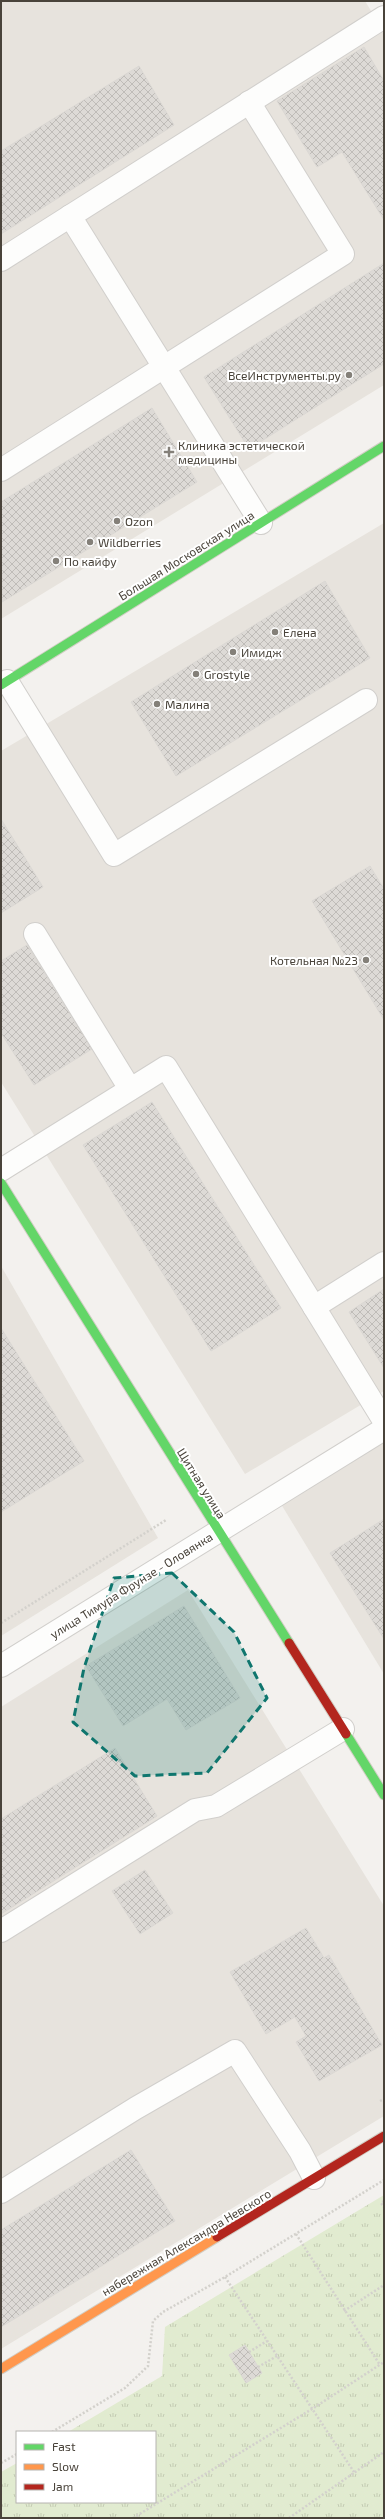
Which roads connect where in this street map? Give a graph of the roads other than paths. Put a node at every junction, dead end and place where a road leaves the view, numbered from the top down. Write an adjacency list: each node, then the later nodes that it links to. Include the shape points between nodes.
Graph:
1 (384, 17): 2 (street)
2 (249, 102): 3 (street); 5 (street, via 343,254)
3 (70, 216): 4 (street); 5 (street)
4 (1, 260)
5 (164, 368): 7 (street); 8 (street)
6 (384, 446): 8 (street, Большая Московская улица)
7 (1, 470)
8 (261, 523): 9 (street, Большая Московская улица)
9 (4, 683): 10 (street, via 114,855)
10 (366, 700)
11 (35, 934): 12 (street)
12 (130, 1089): 13 (street); 16 (street, via 166,1067)
13 (1, 1170)
14 (1, 1183): 19 (street, Щитная улица)
15 (384, 1263): 16 (street)
16 (314, 1307): 17 (street)
17 (384, 1421)
18 (384, 1429): 19 (street, улица Тимура Фрунзе - Оловянка)
19 (218, 1531): 20 (street, улица Тимура Фрунзе - Оловянка); 21 (street, Щитная улица)
20 (1, 1666)
21 (343, 1729): 22 (street, Щитная улица); 23 (street, via 216,1806 195,1810)
22 (384, 1795)
23 (1, 1931)
24 (384, 2136): 25 (street, набережная Александра Невского)
25 (314, 2178): 26 (street, via 300,2151 235,2051 136,2108); 27 (street, набережная Александра Невского)
26 (1, 2192)
27 (1, 2369)

